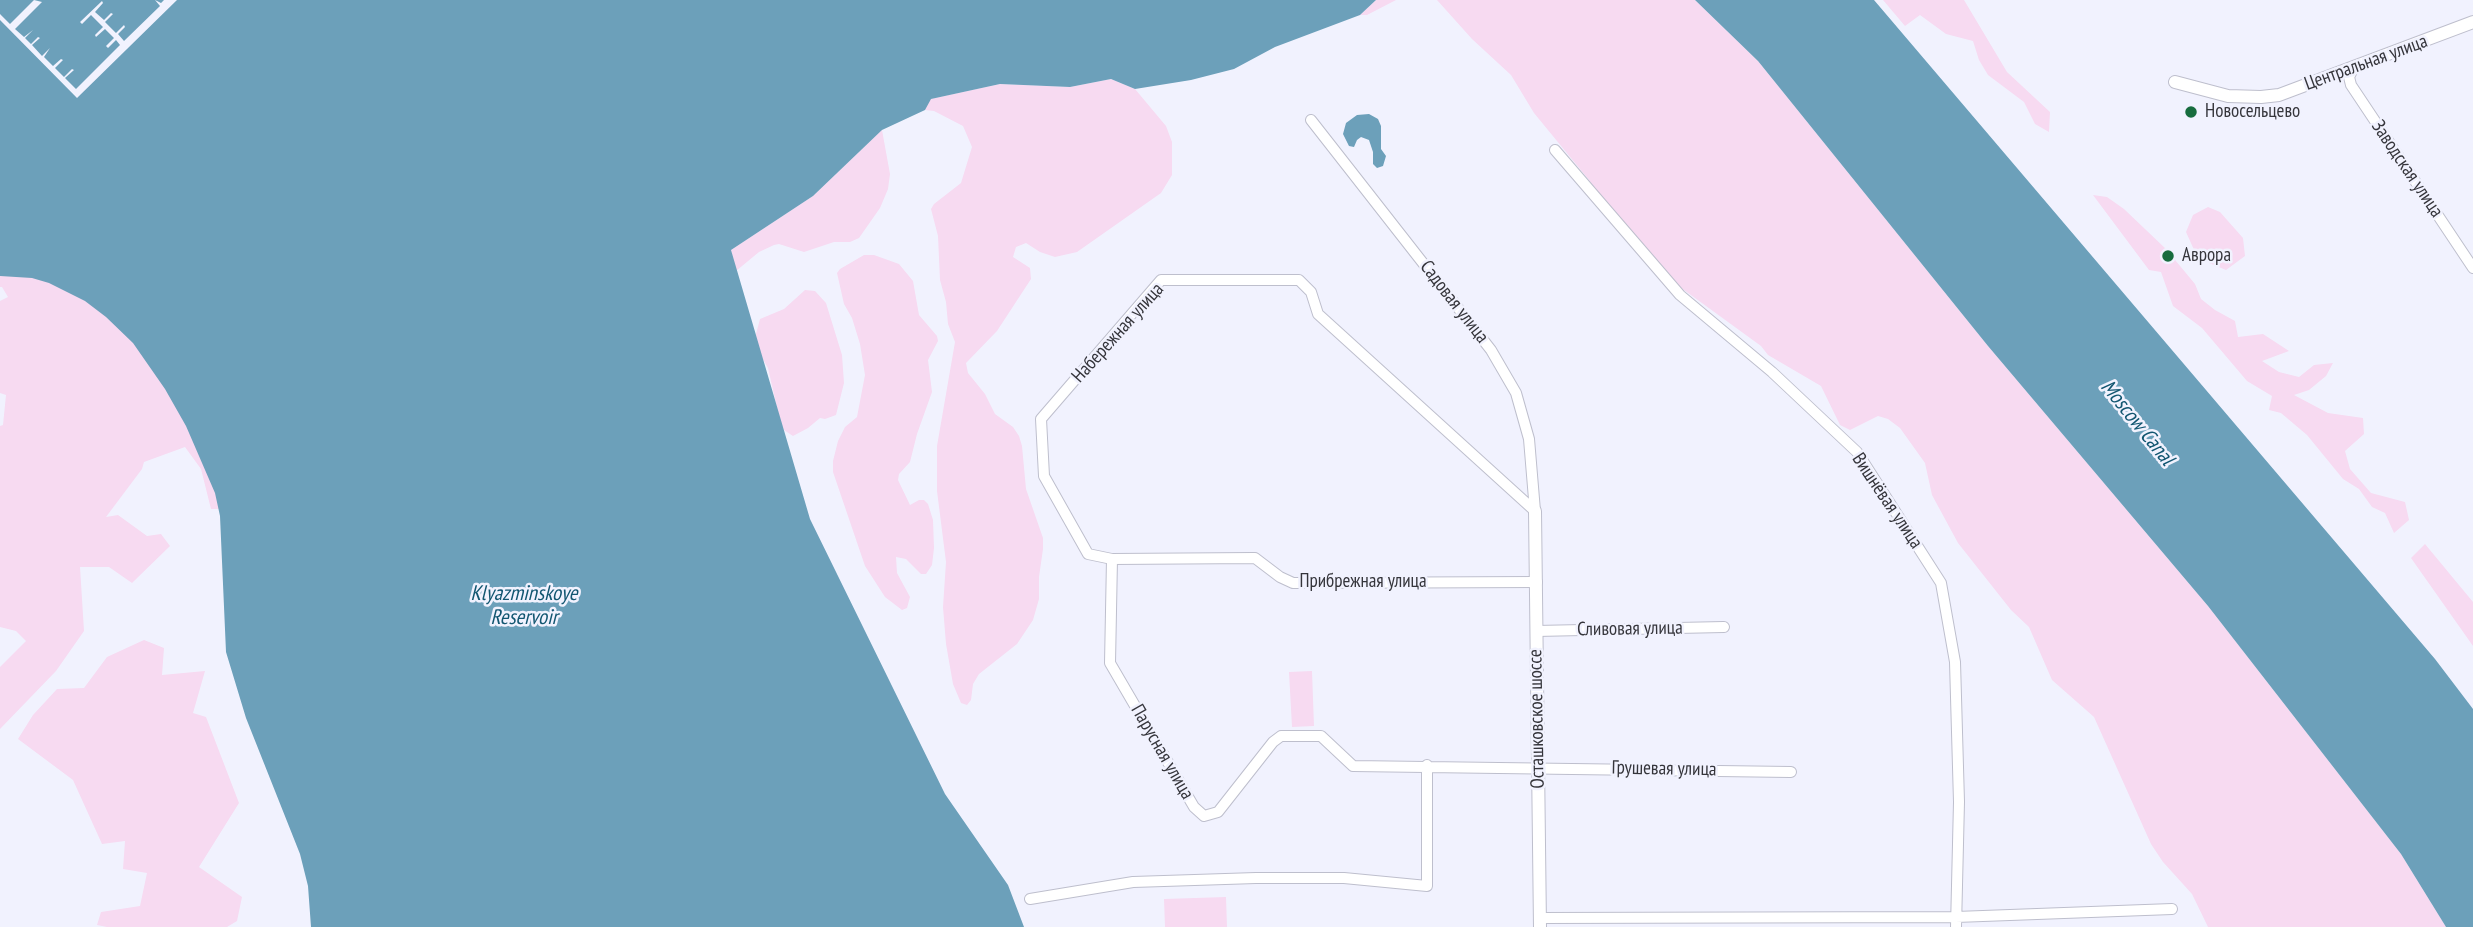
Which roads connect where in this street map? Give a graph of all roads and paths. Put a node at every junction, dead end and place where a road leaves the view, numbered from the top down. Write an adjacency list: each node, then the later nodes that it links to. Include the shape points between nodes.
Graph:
1 (2473, 22): 2 (street, Центральная улица)
2 (2353, 69): 3 (street, Центральная улица, via 2261,97 2228,96); 6 (street, Заводская улица, via 2348,77 2351,85)
3 (2175, 82)
4 (1311, 120): 7 (street, Садовая улица, via 1491,350 1516,393 1529,439)
5 (1555, 150): 17 (street, Вишнёвая улица, via 1681,295 1857,452 1941,583 1955,662)
6 (2472, 264)
7 (1535, 511): 8 (street, Набережная улица, via 1318,314 1311,292 1299,280 1161,281 1041,419 1044,476 1088,554); 9 (street, Осташковское шоссе)
8 (1112, 559): 9 (street, Прибрежная улица, via 1255,558 1293,583); 12 (street, Парусная улица, via 1110,663 1194,807 1204,816 1218,812 1281,736 1321,736 1353,765)
9 (1537, 582): 11 (street, Осташковское шоссе)
10 (1724, 627): 11 (street, Сливовая улица)
11 (1536, 631): 13 (street, Осташковское шоссе)
12 (1427, 765): 13 (street, Парусная улица); 15 (street, via 1427,886 1344,878 1133,882)
13 (1537, 766): 14 (street, Грушевая улица); 18 (street, Осташковское шоссе)
14 (1791, 772)
15 (1030, 899)
16 (2172, 909): 17 (street)
17 (1956, 922): 18 (street)
18 (1540, 923)

